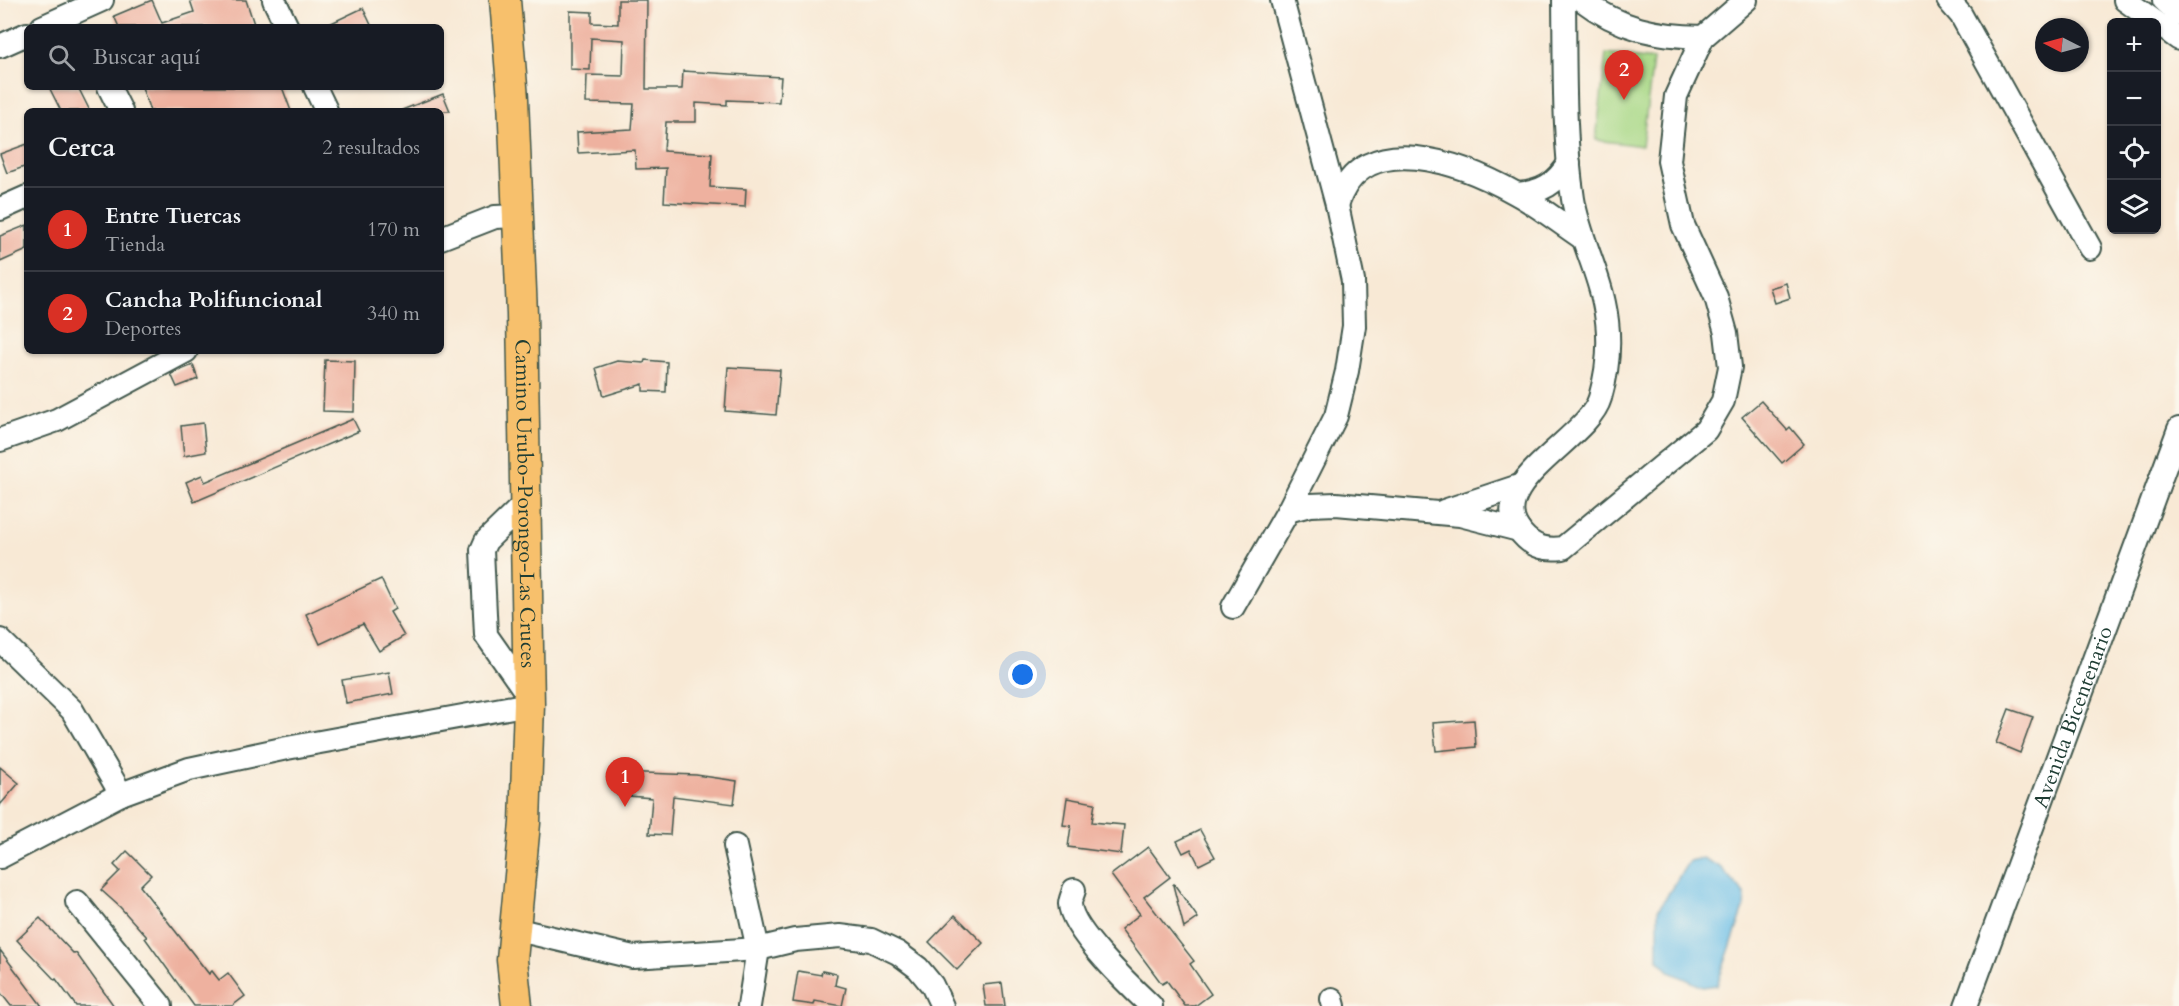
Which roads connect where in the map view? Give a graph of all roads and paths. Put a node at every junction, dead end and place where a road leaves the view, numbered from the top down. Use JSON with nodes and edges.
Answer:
{"nodes":[{"id":1,"x":102,"y":0,"type":"edge"},
{"id":2,"x":274,"y":0,"type":"edge"},
{"id":3,"x":505,"y":0,"type":"edge"},
{"id":4,"x":1282,"y":0,"type":"edge"},
{"id":5,"x":1564,"y":0,"type":"edge"},
{"id":6,"x":1582,"y":0,"type":"edge"},
{"id":7,"x":1746,"y":0,"type":"edge"},
{"id":8,"x":2125,"y":0,"type":"edge"},
{"id":9,"x":2164,"y":0,"type":"edge"},
{"id":10,"x":1959,"y":5,"type":"edge"},
{"id":11,"x":2179,"y":14,"type":"edge"},
{"id":12,"x":77,"y":20,"type":"edge"},
{"id":13,"x":57,"y":24,"type":"edge"},
{"id":14,"x":286,"y":24,"type":"edge"},
{"id":15,"x":24,"y":35,"type":"edge"},
{"id":16,"x":1703,"y":37,"type":"junction"},
{"id":17,"x":2179,"y":39,"type":"edge"},
{"id":18,"x":0,"y":46,"type":"edge"},
{"id":19,"x":110,"y":90,"type":"edge"},
{"id":20,"x":316,"y":90,"type":"edge"},
{"id":21,"x":120,"y":108,"type":"edge"},
{"id":22,"x":325,"y":108,"type":"edge"},
{"id":23,"x":1569,"y":163,"type":"junction"},
{"id":24,"x":1518,"y":194,"type":"junction"},
{"id":25,"x":24,"y":198,"type":"edge"},
{"id":26,"x":1337,"y":205,"type":"junction"},
{"id":27,"x":0,"y":209,"type":"edge"},
{"id":28,"x":517,"y":216,"type":"junction"},
{"id":29,"x":444,"y":237,"type":"edge"},
{"id":30,"x":1581,"y":237,"type":"junction"},
{"id":31,"x":2090,"y":248,"type":"dead end"},
{"id":32,"x":180,"y":354,"type":"edge"},
{"id":33,"x":2179,"y":429,"type":"edge"},
{"id":34,"x":0,"y":440,"type":"edge"},
{"id":35,"x":1519,"y":486,"type":"junction"},
{"id":36,"x":524,"y":504,"type":"junction"},
{"id":37,"x":1288,"y":511,"type":"junction"},
{"id":38,"x":1440,"y":513,"type":"junction"},
{"id":39,"x":1519,"y":530,"type":"junction"},
{"id":40,"x":1233,"y":607,"type":"dead end"},
{"id":41,"x":0,"y":640,"type":"edge"},
{"id":42,"x":528,"y":700,"type":"junction"},
{"id":43,"x":121,"y":794,"type":"junction"},
{"id":44,"x":735,"y":846,"type":"dead end"},
{"id":45,"x":0,"y":857,"type":"edge"},
{"id":46,"x":1074,"y":890,"type":"dead end"},
{"id":47,"x":77,"y":902,"type":"dead end"},
{"id":48,"x":514,"y":929,"type":"junction"},
{"id":49,"x":759,"y":949,"type":"junction"},
{"id":50,"x":161,"y":1006,"type":"edge"},
{"id":51,"x":517,"y":1006,"type":"edge"},
{"id":52,"x":749,"y":1006,"type":"edge"},
{"id":53,"x":942,"y":1006,"type":"edge"},
{"id":54,"x":1151,"y":1006,"type":"edge"},
{"id":55,"x":1966,"y":1006,"type":"edge"}],
"edges":[{"from":1,"to":12,"type":"street"},
{"from":2,"to":14,"type":"street"},
{"from":3,"to":28,"type":"main road","name":"Camino Urubo-Porongo-Las Cruces"},
{"from":4,"to":26,"type":"street"},
{"from":5,"to":23,"type":"street"},
{"from":6,"to":16,"type":"street"},
{"from":7,"to":16,"type":"street"},
{"from":8,"to":17,"type":"street"},
{"from":9,"to":11,"type":"street"},
{"from":10,"to":31,"type":"street"},
{"from":12,"to":13,"type":"street"},
{"from":15,"to":18,"type":"street"},
{"from":16,"to":39,"type":"street"},
{"from":19,"to":21,"type":"street"},
{"from":20,"to":22,"type":"street"},
{"from":23,"to":24,"type":"street"},
{"from":23,"to":30,"type":"street"},
{"from":24,"to":26,"type":"street"},
{"from":24,"to":30,"type":"street"},
{"from":25,"to":27,"type":"street"},
{"from":26,"to":37,"type":"street"},
{"from":28,"to":29,"type":"street"},
{"from":28,"to":36,"type":"main road","name":"Camino Urubo-Porongo-Las Cruces"},
{"from":30,"to":35,"type":"street"},
{"from":32,"to":34,"type":"street"},
{"from":33,"to":55,"type":"street","name":"Avenida Bicentenario"},
{"from":35,"to":38,"type":"street"},
{"from":35,"to":39,"type":"street"},
{"from":36,"to":42,"type":"main road","name":"Camino Urubo-Porongo-Las Cruces"},
{"from":36,"to":42,"type":"street"},
{"from":37,"to":38,"type":"street"},
{"from":37,"to":40,"type":"street"},
{"from":38,"to":39,"type":"street"},
{"from":41,"to":43,"type":"street"},
{"from":42,"to":43,"type":"street"},
{"from":42,"to":48,"type":"main road","name":"Camino Urubo-Porongo-Las Cruces"},
{"from":43,"to":45,"type":"street"},
{"from":44,"to":49,"type":"street"},
{"from":46,"to":54,"type":"street"},
{"from":47,"to":50,"type":"street"},
{"from":48,"to":49,"type":"street"},
{"from":48,"to":51,"type":"main road","name":"Camino Urubo-Porongo-Las Cruces"},
{"from":49,"to":52,"type":"street"},
{"from":49,"to":53,"type":"street"}]}
